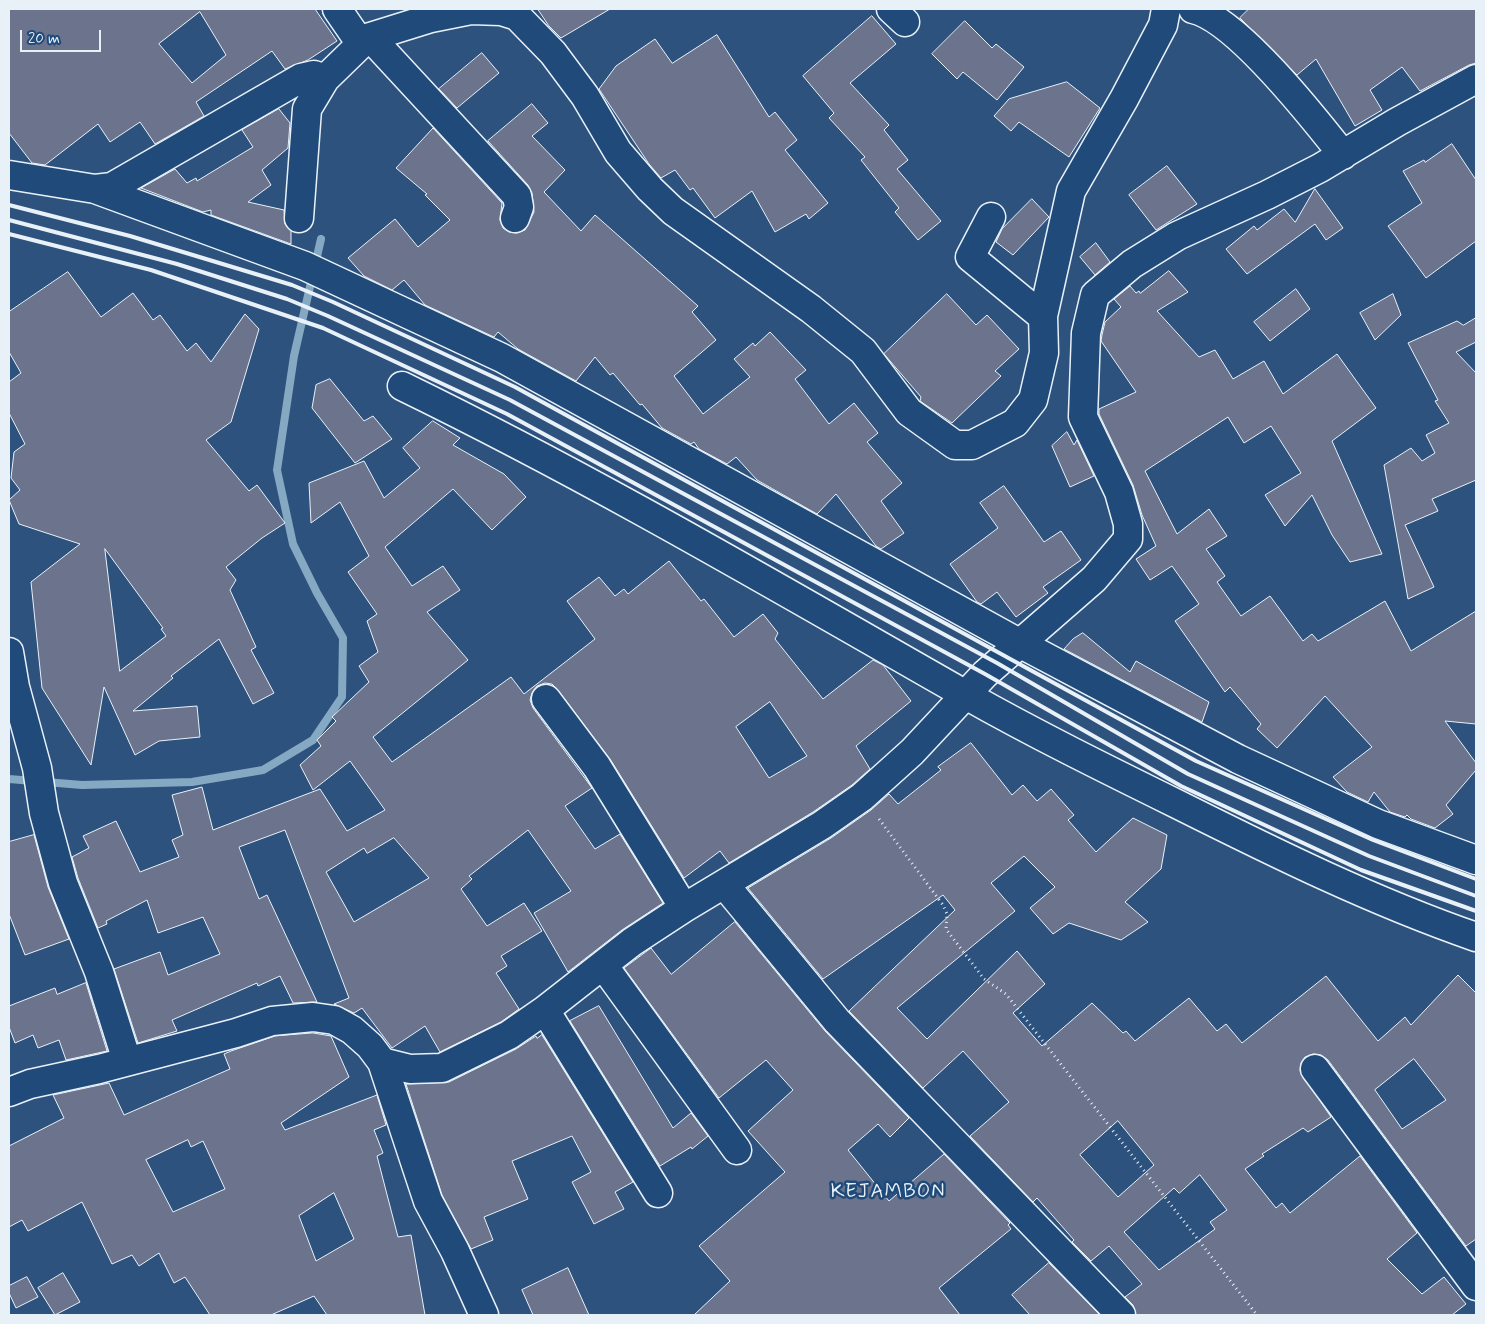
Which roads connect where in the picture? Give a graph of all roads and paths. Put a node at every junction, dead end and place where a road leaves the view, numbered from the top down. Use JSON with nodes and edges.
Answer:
{"nodes":[{"id":1,"x":337,"y":9,"type":"edge"},
{"id":2,"x":1166,"y":9,"type":"edge"},
{"id":3,"x":1199,"y":10,"type":"edge"},
{"id":4,"x":376,"y":48,"type":"junction"},
{"id":5,"x":325,"y":79,"type":"junction"},
{"id":6,"x":1476,"y":79,"type":"edge"},
{"id":7,"x":1343,"y":155,"type":"junction"},
{"id":8,"x":9,"y":175,"type":"edge"},
{"id":9,"x":95,"y":189,"type":"junction"},
{"id":10,"x":991,"y":217,"type":"dead end"},
{"id":11,"x":299,"y":218,"type":"dead end"},
{"id":12,"x":514,"y":218,"type":"dead end"},
{"id":13,"x":1043,"y":317,"type":"junction"},
{"id":14,"x":1065,"y":354,"type":"junction"},
{"id":15,"x":402,"y":386,"type":"dead end"},
{"id":16,"x":1021,"y":644,"type":"junction"},
{"id":17,"x":9,"y":652,"type":"edge"},
{"id":18,"x":967,"y":695,"type":"junction"},
{"id":19,"x":546,"y":698,"type":"dead end"},
{"id":20,"x":862,"y":797,"type":"junction"},
{"id":21,"x":1476,"y":860,"type":"edge"},
{"id":22,"x":724,"y":884,"type":"junction"},
{"id":23,"x":684,"y":908,"type":"junction"},
{"id":24,"x":1476,"y":937,"type":"edge"},
{"id":25,"x":602,"y":965,"type":"junction"},
{"id":26,"x":545,"y":1010,"type":"junction"},
{"id":27,"x":127,"y":1061,"type":"junction"},
{"id":28,"x":382,"y":1062,"type":"junction"},
{"id":29,"x":1315,"y":1069,"type":"dead end"},
{"id":30,"x":9,"y":1092,"type":"edge"},
{"id":31,"x":737,"y":1150,"type":"dead end"},
{"id":32,"x":658,"y":1193,"type":"dead end"},
{"id":33,"x":1476,"y":1286,"type":"edge"},
{"id":34,"x":484,"y":1315,"type":"edge"},
{"id":35,"x":1121,"y":1315,"type":"edge"},
{"id":36,"x":1257,"y":1315,"type":"edge"}],
"edges":[{"from":1,"to":4,"type":"street"},
{"from":2,"to":13,"type":"street"},
{"from":3,"to":7,"type":"street"},
{"from":4,"to":5,"type":"street"},
{"from":4,"to":12,"type":"street"},
{"from":4,"to":14,"type":"street"},
{"from":5,"to":9,"type":"street"},
{"from":5,"to":11,"type":"street"},
{"from":6,"to":7,"type":"street"},
{"from":7,"to":14,"type":"street"},
{"from":8,"to":9,"type":"street"},
{"from":9,"to":16,"type":"street"},
{"from":10,"to":13,"type":"street"},
{"from":13,"to":14,"type":"street"},
{"from":14,"to":16,"type":"street"},
{"from":15,"to":18,"type":"street"},
{"from":16,"to":18,"type":"street"},
{"from":16,"to":21,"type":"street"},
{"from":17,"to":27,"type":"street"},
{"from":18,"to":20,"type":"street"},
{"from":18,"to":24,"type":"street"},
{"from":19,"to":23,"type":"street"},
{"from":20,"to":22,"type":"street"},
{"from":20,"to":36,"type":"path"},
{"from":22,"to":23,"type":"street"},
{"from":22,"to":35,"type":"street"},
{"from":23,"to":25,"type":"street"},
{"from":25,"to":26,"type":"street"},
{"from":25,"to":31,"type":"street"},
{"from":26,"to":28,"type":"street"},
{"from":26,"to":32,"type":"street"},
{"from":27,"to":28,"type":"street"},
{"from":27,"to":30,"type":"street"},
{"from":28,"to":34,"type":"street"},
{"from":29,"to":33,"type":"street"}]}
